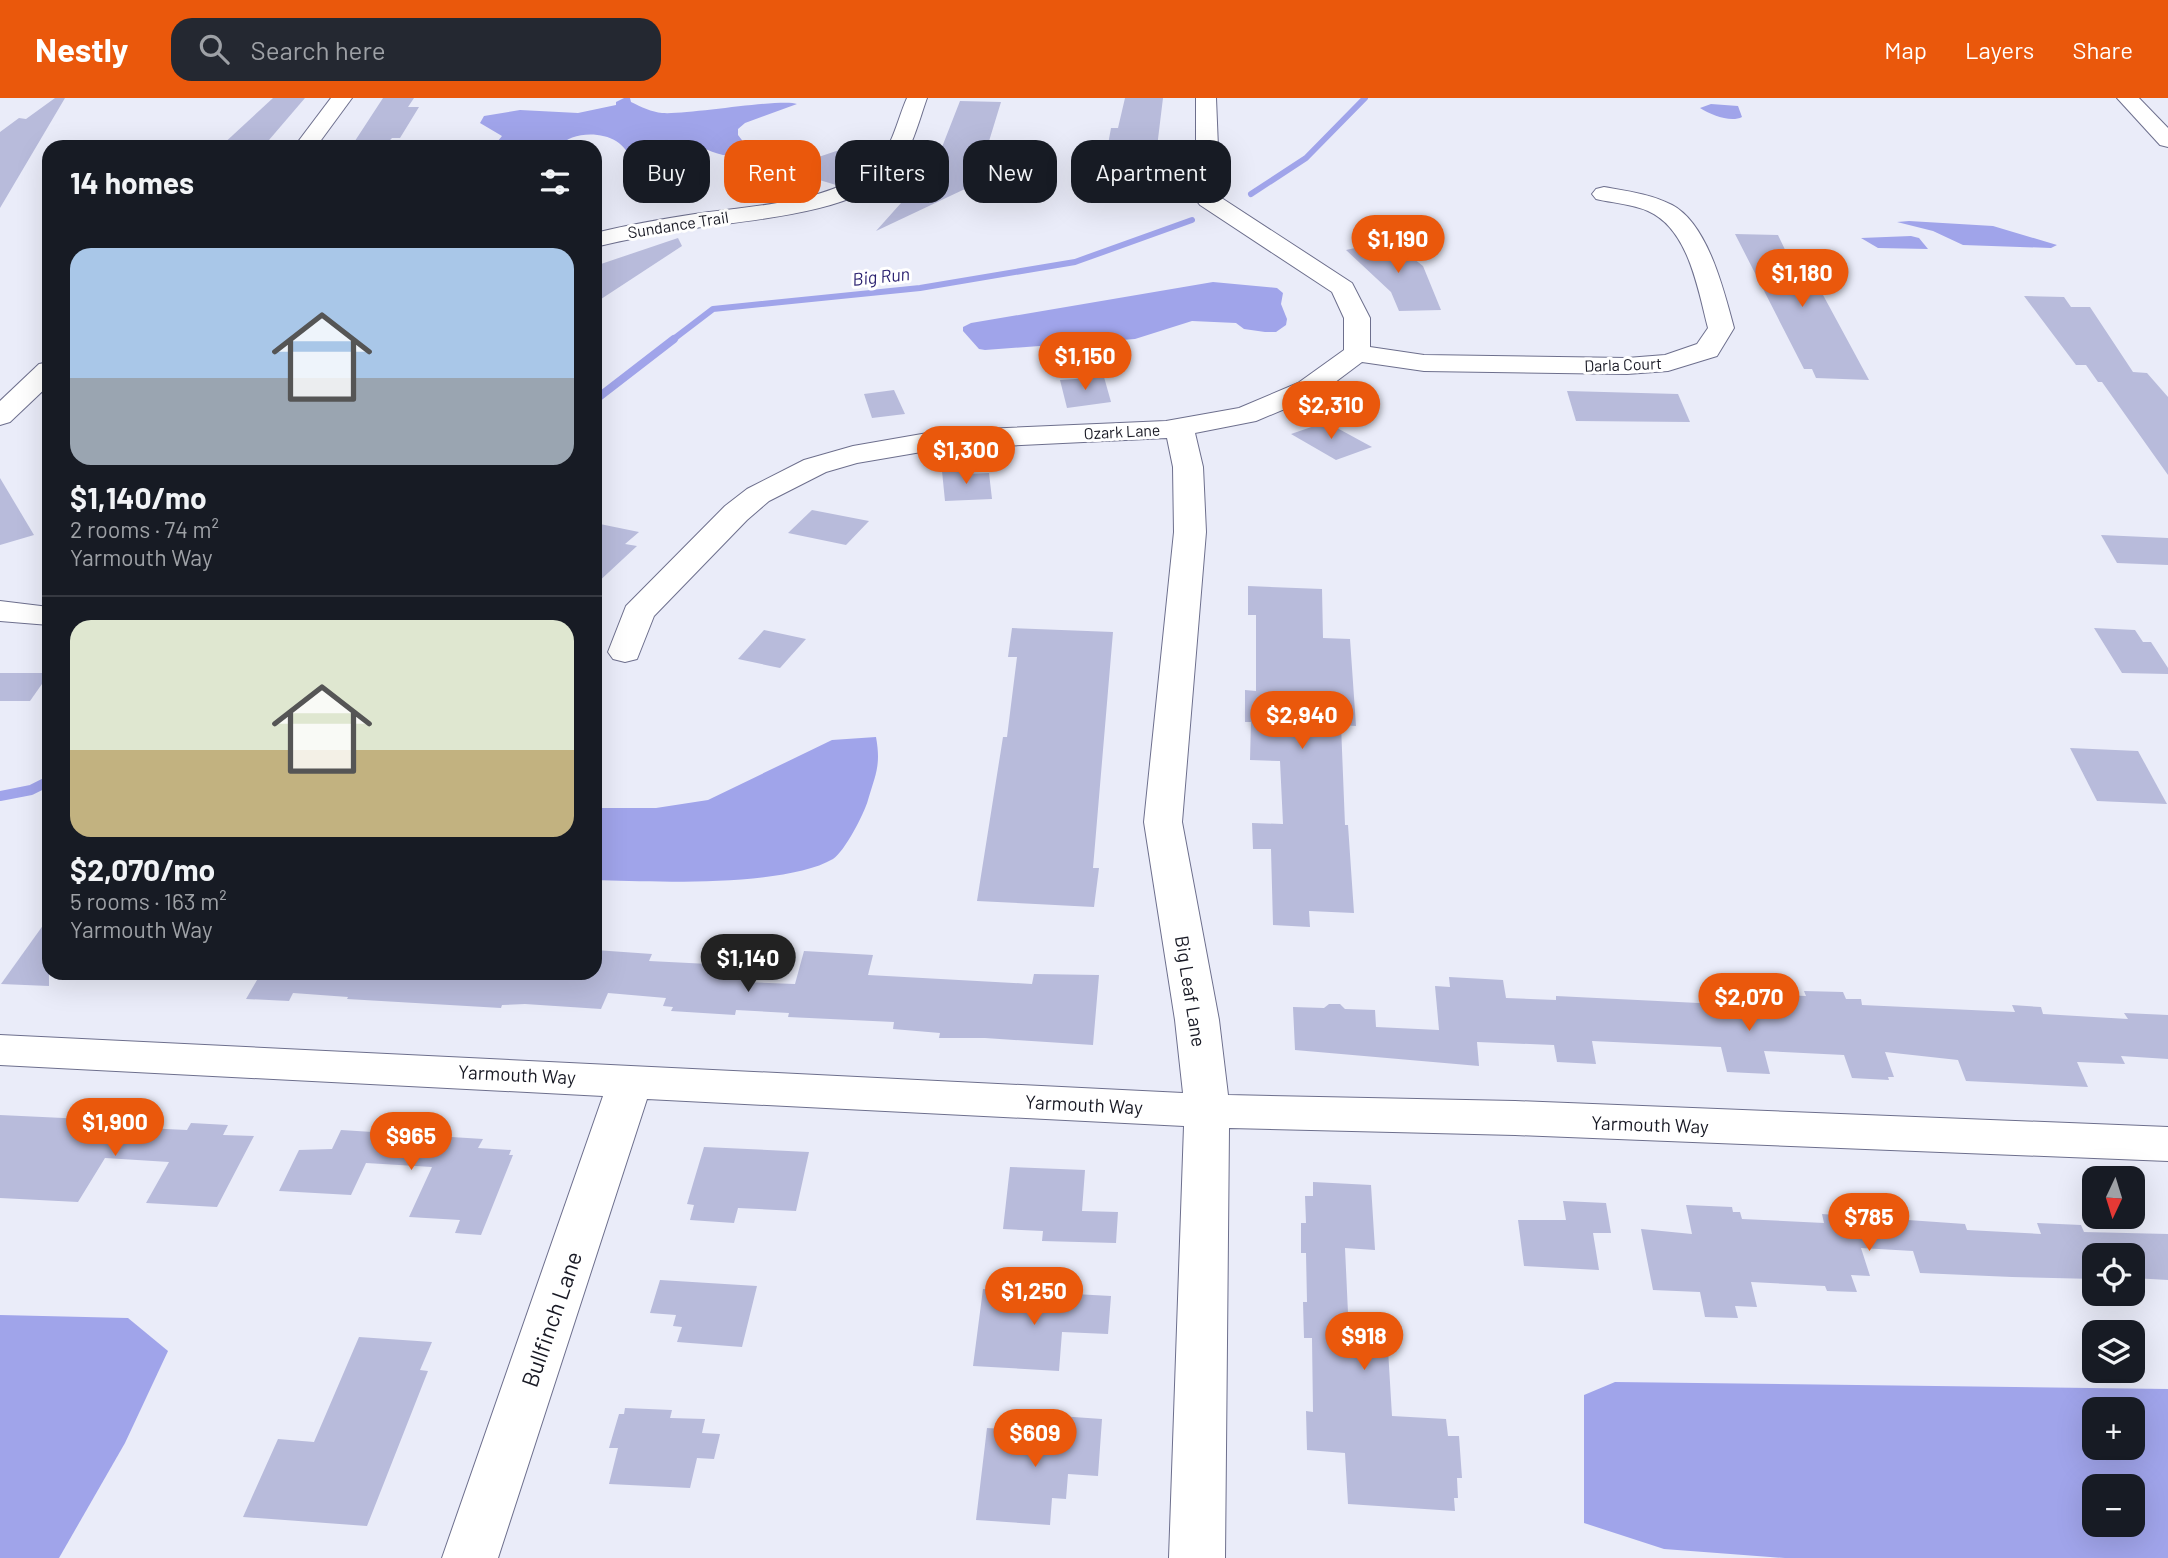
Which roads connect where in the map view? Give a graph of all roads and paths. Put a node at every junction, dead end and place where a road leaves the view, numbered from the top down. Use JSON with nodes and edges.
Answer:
{"nodes":[{"id":1,"x":342,"y":98,"type":"edge"},
{"id":2,"x":917,"y":98,"type":"edge"},
{"id":3,"x":1206,"y":98,"type":"edge"},
{"id":4,"x":2127,"y":98,"type":"edge"},
{"id":5,"x":309,"y":140,"type":"edge"},
{"id":6,"x":2168,"y":140,"type":"edge"},
{"id":7,"x":1604,"y":194,"type":"dead end"},
{"id":8,"x":602,"y":238,"type":"edge"},
{"id":9,"x":1357,"y":353,"type":"junction"},
{"id":10,"x":42,"y":377,"type":"edge"},
{"id":11,"x":42,"y":406,"type":"edge"},
{"id":12,"x":6,"y":410,"type":"edge"},
{"id":13,"x":1179,"y":427,"type":"junction"},
{"id":14,"x":0,"y":611,"type":"edge"},
{"id":15,"x":42,"y":616,"type":"edge"},
{"id":16,"x":625,"y":653,"type":"dead end"},
{"id":17,"x":0,"y":1049,"type":"edge"},
{"id":18,"x":631,"y":1080,"type":"junction"},
{"id":19,"x":1207,"y":1111,"type":"junction"},
{"id":20,"x":2168,"y":1144,"type":"edge"},
{"id":21,"x":470,"y":1558,"type":"edge"},
{"id":22,"x":1197,"y":1558,"type":"edge"}],
"edges":[{"from":1,"to":5,"type":"street"},
{"from":2,"to":8,"type":"street","name":"Sundance Trail"},
{"from":3,"to":9,"type":"street"},
{"from":4,"to":6,"type":"street"},
{"from":7,"to":9,"type":"street","name":"Darla Court"},
{"from":9,"to":13,"type":"street","name":"Ozark Lane"},
{"from":10,"to":12,"type":"street"},
{"from":11,"to":12,"type":"street"},
{"from":13,"to":16,"type":"street","name":"Ozark Lane"},
{"from":13,"to":19,"type":"street","name":"Big Leaf Lane"},
{"from":14,"to":15,"type":"street"},
{"from":17,"to":18,"type":"street","name":"Yarmouth Way"},
{"from":18,"to":19,"type":"street","name":"Yarmouth Way"},
{"from":18,"to":21,"type":"street","name":"Bullfinch Lane"},
{"from":19,"to":20,"type":"street","name":"Yarmouth Way"},
{"from":19,"to":22,"type":"street","name":"Big Leaf Lane"}]}
